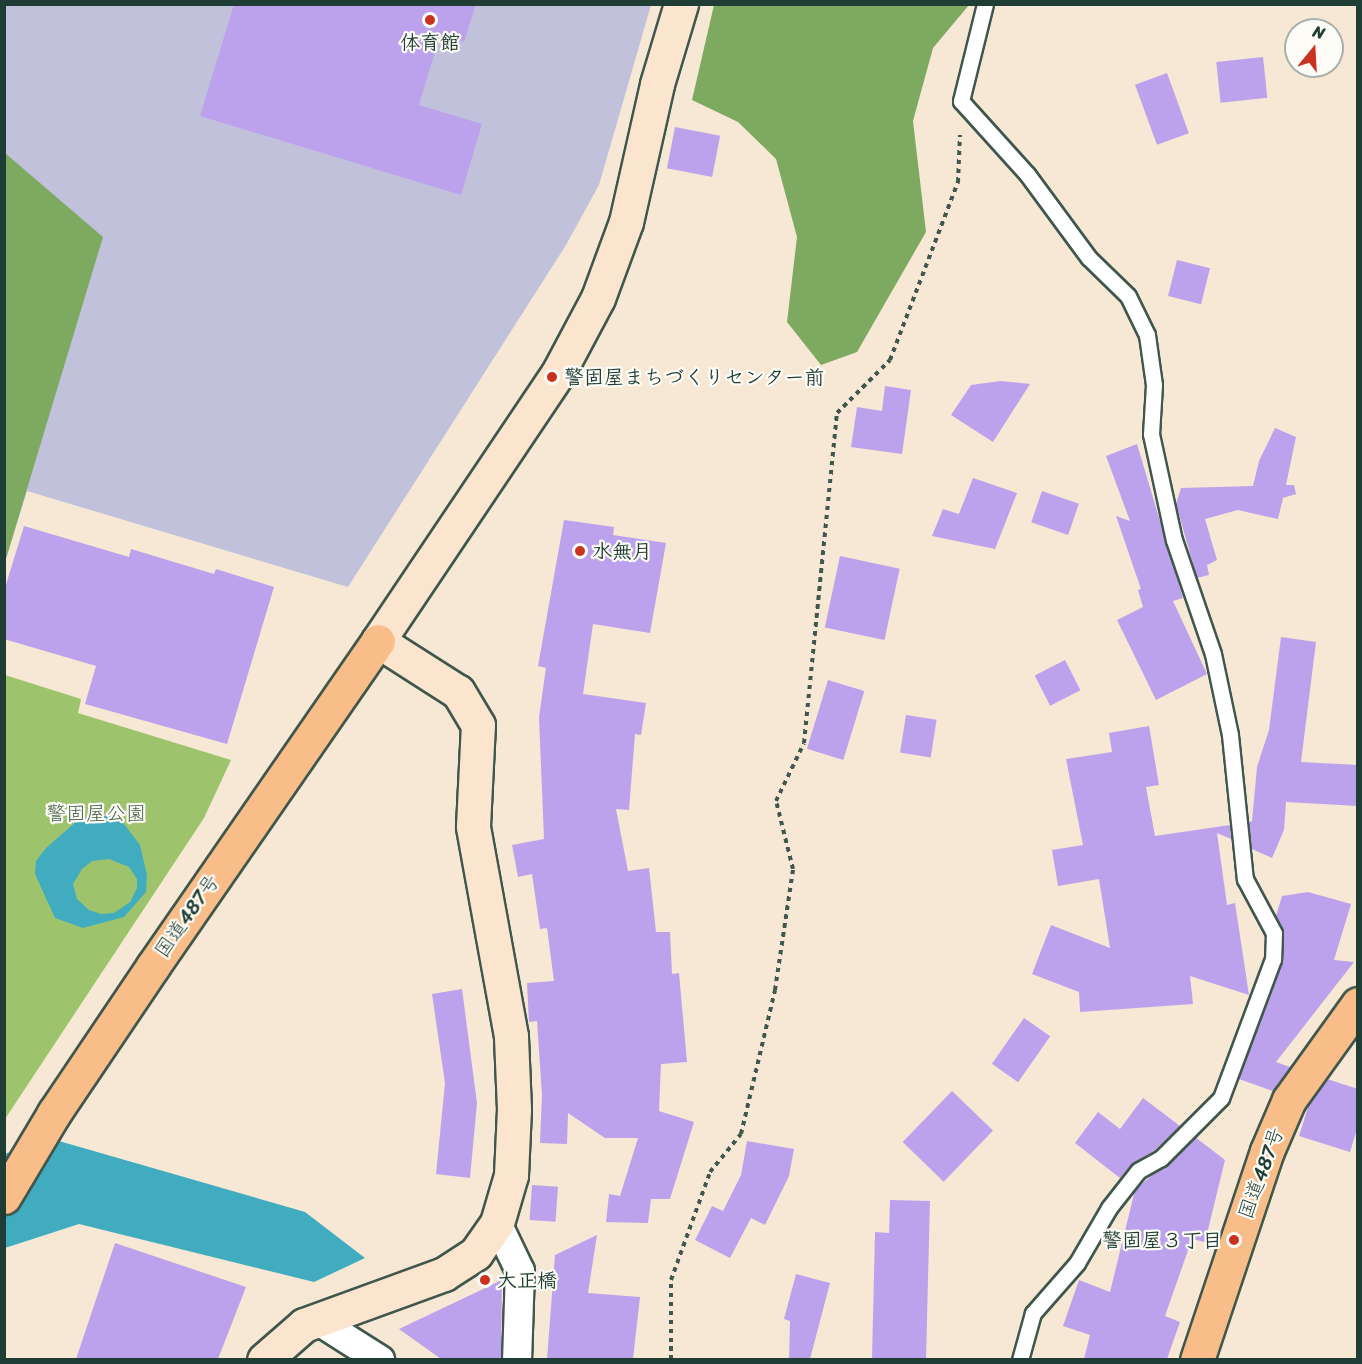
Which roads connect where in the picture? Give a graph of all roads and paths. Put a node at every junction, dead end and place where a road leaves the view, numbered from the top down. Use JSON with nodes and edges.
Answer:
{"nodes":[{"id":1,"x":681,"y":4,"type":"edge"},
{"id":2,"x":985,"y":4,"type":"edge"},
{"id":3,"x":961,"y":101,"type":"junction"},
{"id":4,"x":378,"y":641,"type":"junction"},
{"id":5,"x":1358,"y":1004,"type":"edge"},
{"id":6,"x":1343,"y":1040,"type":"edge"},
{"id":7,"x":4,"y":1197,"type":"edge"},
{"id":8,"x":497,"y":1223,"type":"junction"},
{"id":9,"x":317,"y":1320,"type":"junction"},
{"id":10,"x":264,"y":1359,"type":"edge"},
{"id":11,"x":380,"y":1359,"type":"edge"},
{"id":12,"x":517,"y":1359,"type":"edge"},
{"id":13,"x":671,"y":1359,"type":"edge"},
{"id":14,"x":1020,"y":1359,"type":"edge"},
{"id":15,"x":1197,"y":1359,"type":"edge"}],
"edges":[{"from":1,"to":4,"type":"street"},
{"from":2,"to":3,"type":"lane"},
{"from":3,"to":13,"type":"path"},
{"from":3,"to":14,"type":"lane"},
{"from":4,"to":7,"type":"highway","name":"国道487号"},
{"from":4,"to":8,"type":"street"},
{"from":5,"to":6,"type":"highway","name":"国道487号"},
{"from":6,"to":15,"type":"highway","name":"国道487号"},
{"from":8,"to":9,"type":"street"},
{"from":8,"to":12,"type":"street"},
{"from":9,"to":10,"type":"street"},
{"from":9,"to":11,"type":"street"}]}
